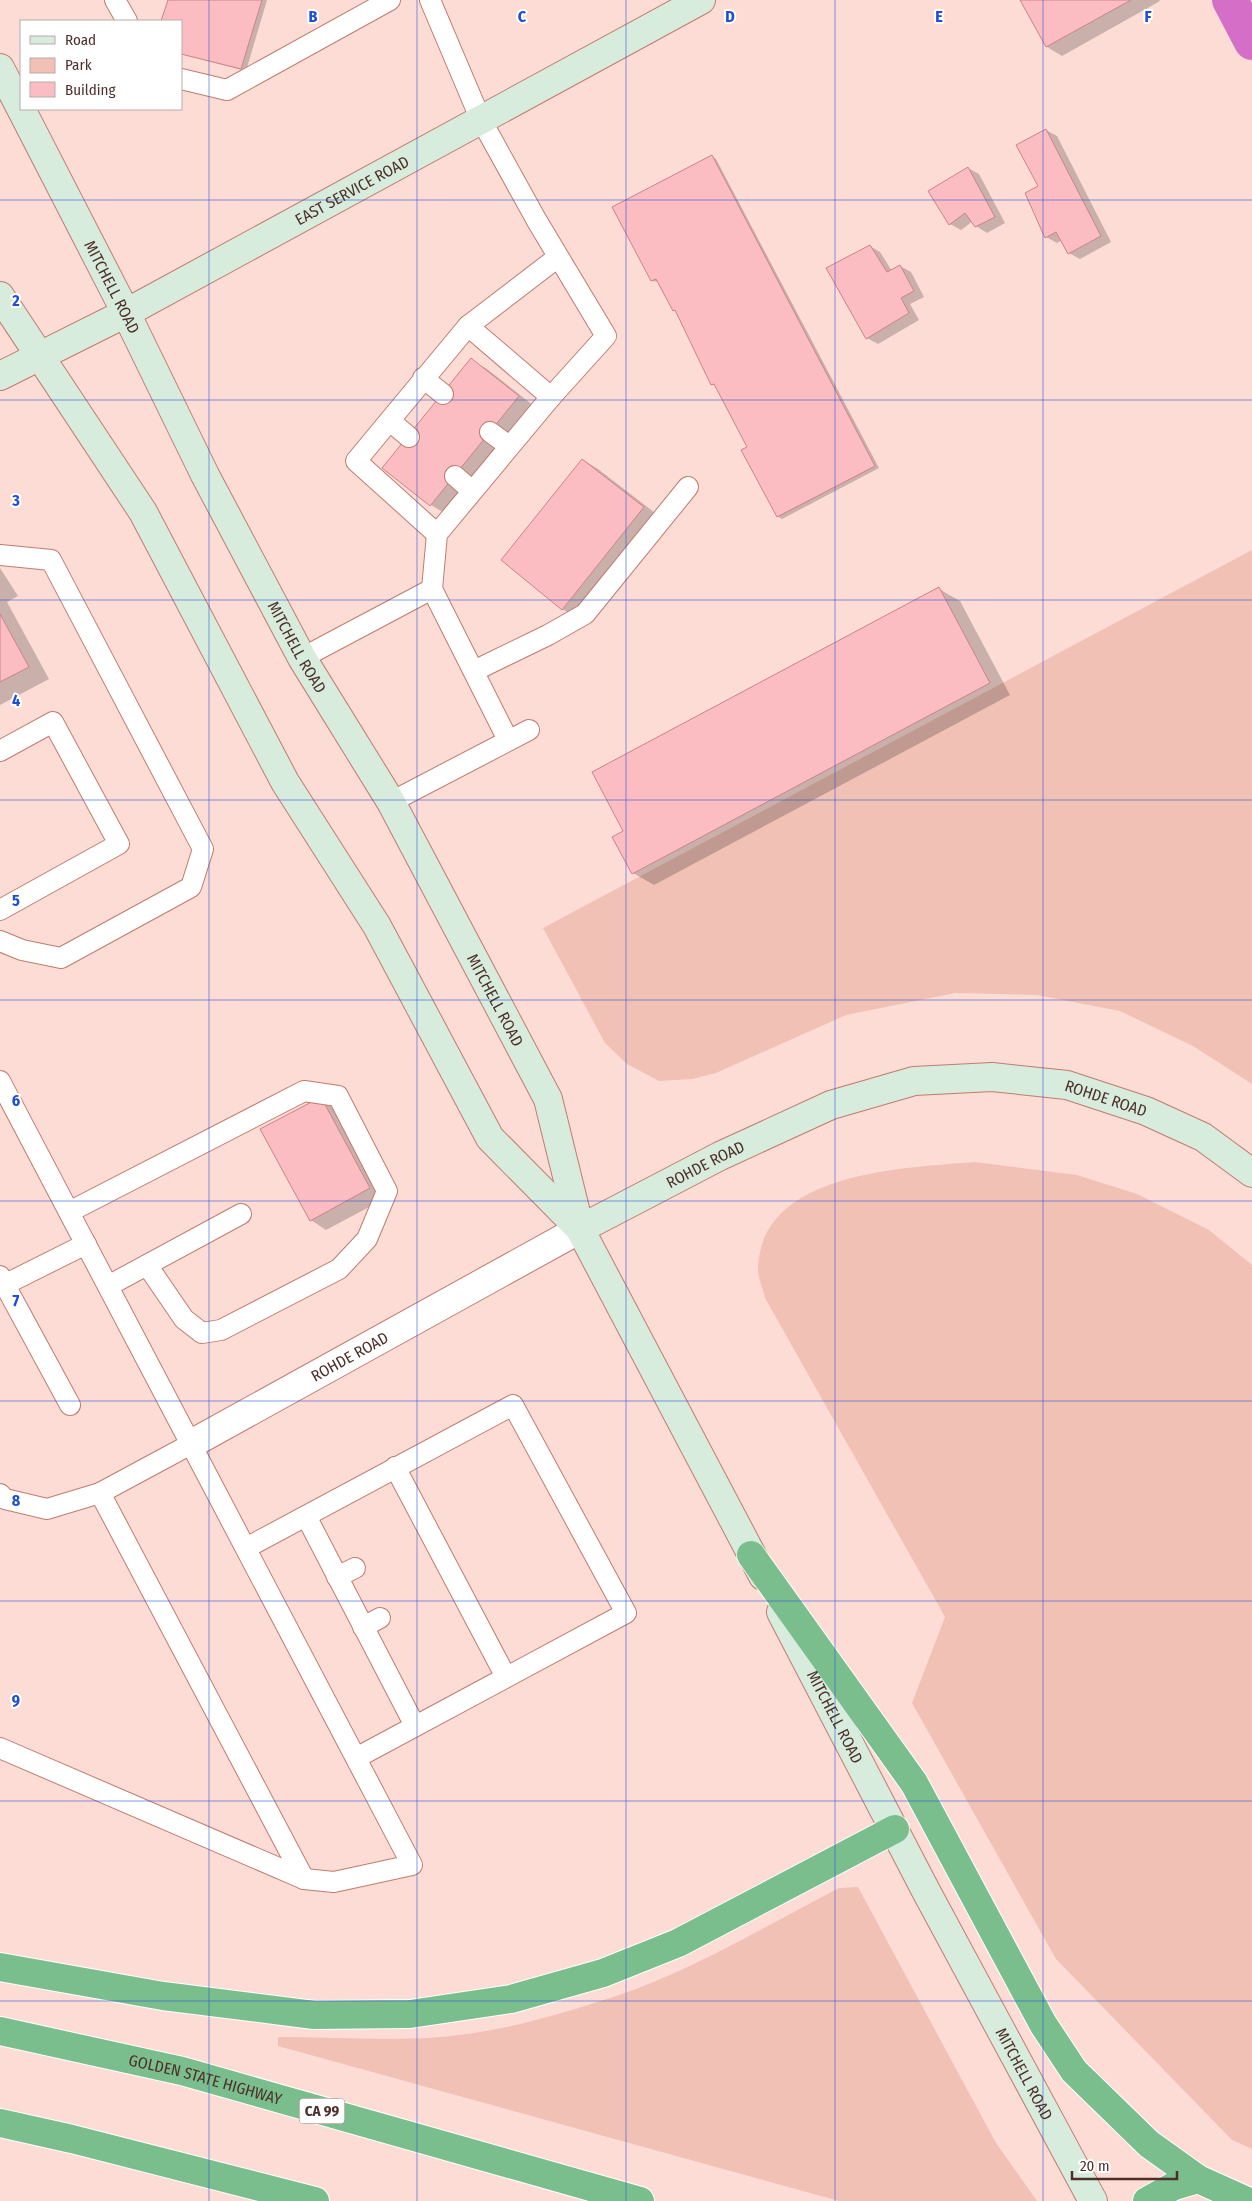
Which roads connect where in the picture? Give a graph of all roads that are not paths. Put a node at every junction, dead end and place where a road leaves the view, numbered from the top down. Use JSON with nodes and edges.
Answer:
{"nodes":[{"id":1,"x":115,"y":0,"type":"edge"},
{"id":2,"x":390,"y":0,"type":"edge"},
{"id":3,"x":430,"y":0,"type":"edge"},
{"id":4,"x":701,"y":0,"type":"edge"},
{"id":5,"x":126,"y":20,"type":"edge"},
{"id":6,"x":0,"y":68,"type":"edge"},
{"id":7,"x":182,"y":79,"type":"edge"},
{"id":8,"x":20,"y":107,"type":"edge"},
{"id":9,"x":22,"y":110,"type":"edge"},
{"id":10,"x":480,"y":118,"type":"junction"},
{"id":11,"x":558,"y":258,"type":"junction"},
{"id":12,"x":0,"y":296,"type":"edge"},
{"id":13,"x":126,"y":313,"type":"junction"},
{"id":14,"x":468,"y":326,"type":"junction"},
{"id":15,"x":39,"y":357,"type":"junction"},
{"id":16,"x":0,"y":376,"type":"edge"},
{"id":17,"x":423,"y":378,"type":"junction"},
{"id":18,"x":443,"y":394,"type":"dead end"},
{"id":19,"x":551,"y":397,"type":"junction"},
{"id":20,"x":390,"y":421,"type":"junction"},
{"id":21,"x":490,"y":432,"type":"dead end"},
{"id":22,"x":408,"y":437,"type":"dead end"},
{"id":23,"x":509,"y":446,"type":"junction"},
{"id":24,"x":454,"y":476,"type":"dead end"},
{"id":25,"x":688,"y":487,"type":"dead end"},
{"id":26,"x":471,"y":490,"type":"junction"},
{"id":27,"x":437,"y":534,"type":"junction"},
{"id":28,"x":0,"y":555,"type":"edge"},
{"id":29,"x":432,"y":589,"type":"junction"},
{"id":30,"x":302,"y":658,"type":"junction"},
{"id":31,"x":474,"y":671,"type":"junction"},
{"id":32,"x":529,"y":730,"type":"dead end"},
{"id":33,"x":508,"y":740,"type":"junction"},
{"id":34,"x":0,"y":751,"type":"edge"},
{"id":35,"x":392,"y":802,"type":"junction"},
{"id":36,"x":0,"y":910,"type":"edge"},
{"id":37,"x":0,"y":942,"type":"edge"},
{"id":38,"x":0,"y":1081,"type":"edge"},
{"id":39,"x":1252,"y":1173,"type":"edge"},
{"id":40,"x":70,"y":1212,"type":"junction"},
{"id":41,"x":241,"y":1214,"type":"dead end"},
{"id":42,"x":580,"y":1229,"type":"junction"},
{"id":43,"x":86,"y":1244,"type":"junction"},
{"id":44,"x":147,"y":1265,"type":"junction"},
{"id":45,"x":2,"y":1283,"type":"edge"},
{"id":46,"x":108,"y":1286,"type":"junction"},
{"id":47,"x":70,"y":1406,"type":"dead end"},
{"id":48,"x":192,"y":1444,"type":"junction"},
{"id":49,"x":396,"y":1468,"type":"junction"},
{"id":50,"x":100,"y":1493,"type":"junction"},
{"id":51,"x":0,"y":1494,"type":"edge"},
{"id":52,"x":306,"y":1516,"type":"junction"},
{"id":53,"x":246,"y":1548,"type":"junction"},
{"id":54,"x":752,"y":1555,"type":"junction"},
{"id":55,"x":355,"y":1568,"type":"dead end"},
{"id":56,"x":337,"y":1577,"type":"junction"},
{"id":57,"x":506,"y":1677,"type":"junction"},
{"id":58,"x":415,"y":1726,"type":"junction"},
{"id":59,"x":0,"y":1748,"type":"edge"},
{"id":60,"x":356,"y":1758,"type":"junction"},
{"id":61,"x":895,"y":1830,"type":"junction"},
{"id":62,"x":304,"y":1879,"type":"junction"},
{"id":63,"x":0,"y":1967,"type":"edge"},
{"id":64,"x":0,"y":2032,"type":"edge"},
{"id":65,"x":0,"y":2123,"type":"edge"},
{"id":66,"x":1198,"y":2180,"type":"junction"},
{"id":67,"x":315,"y":2201,"type":"edge"},
{"id":68,"x":640,"y":2201,"type":"edge"},
{"id":69,"x":1093,"y":2201,"type":"edge"},
{"id":70,"x":1147,"y":2201,"type":"edge"},
{"id":71,"x":1247,"y":2201,"type":"edge"}],
"edges":[{"from":1,"to":5,"type":"lane"},
{"from":2,"to":7,"type":"lane"},
{"from":3,"to":10,"type":"lane"},
{"from":4,"to":10,"type":"street","name":"EAST SERVICE ROAD"},
{"from":6,"to":8,"type":"street","name":"MITCHELL ROAD"},
{"from":9,"to":13,"type":"street","name":"MITCHELL ROAD"},
{"from":10,"to":11,"type":"lane"},
{"from":10,"to":13,"type":"street","name":"EAST SERVICE ROAD"},
{"from":11,"to":14,"type":"lane"},
{"from":11,"to":19,"type":"lane"},
{"from":12,"to":15,"type":"street","name":"MITCHELL ROAD"},
{"from":13,"to":15,"type":"street","name":"EAST SERVICE ROAD"},
{"from":13,"to":30,"type":"street","name":"MITCHELL ROAD"},
{"from":14,"to":17,"type":"lane"},
{"from":14,"to":19,"type":"lane"},
{"from":15,"to":16,"type":"street","name":"EAST SERVICE ROAD"},
{"from":15,"to":42,"type":"street","name":"MITCHELL ROAD"},
{"from":17,"to":18,"type":"lane"},
{"from":17,"to":20,"type":"lane"},
{"from":19,"to":23,"type":"lane"},
{"from":20,"to":22,"type":"lane"},
{"from":20,"to":27,"type":"lane"},
{"from":21,"to":23,"type":"lane"},
{"from":23,"to":26,"type":"lane"},
{"from":24,"to":26,"type":"lane"},
{"from":25,"to":31,"type":"lane"},
{"from":26,"to":27,"type":"lane"},
{"from":27,"to":29,"type":"lane"},
{"from":28,"to":37,"type":"lane"},
{"from":29,"to":30,"type":"lane"},
{"from":29,"to":31,"type":"lane"},
{"from":30,"to":35,"type":"street","name":"MITCHELL ROAD"},
{"from":31,"to":33,"type":"lane"},
{"from":32,"to":33,"type":"lane"},
{"from":33,"to":35,"type":"lane"},
{"from":34,"to":36,"type":"lane"},
{"from":35,"to":42,"type":"street","name":"MITCHELL ROAD"},
{"from":38,"to":40,"type":"lane"},
{"from":39,"to":42,"type":"street","name":"ROHDE ROAD"},
{"from":40,"to":43,"type":"lane"},
{"from":40,"to":44,"type":"lane"},
{"from":41,"to":44,"type":"lane"},
{"from":42,"to":48,"type":"street","name":"ROHDE ROAD"},
{"from":42,"to":54,"type":"street","name":"MITCHELL ROAD"},
{"from":43,"to":45,"type":"lane"},
{"from":43,"to":46,"type":"lane"},
{"from":44,"to":46,"type":"lane"},
{"from":45,"to":47,"type":"lane"},
{"from":46,"to":48,"type":"lane"},
{"from":48,"to":50,"type":"lane"},
{"from":48,"to":53,"type":"lane"},
{"from":49,"to":52,"type":"lane"},
{"from":49,"to":57,"type":"lane"},
{"from":49,"to":57,"type":"lane"},
{"from":50,"to":51,"type":"lane"},
{"from":50,"to":62,"type":"lane"},
{"from":52,"to":53,"type":"lane"},
{"from":52,"to":56,"type":"lane"},
{"from":53,"to":60,"type":"lane"},
{"from":54,"to":61,"type":"street","name":"MITCHELL ROAD"},
{"from":54,"to":66,"type":"highway"},
{"from":55,"to":56,"type":"lane"},
{"from":56,"to":58,"type":"lane"},
{"from":57,"to":58,"type":"lane"},
{"from":58,"to":60,"type":"lane"},
{"from":59,"to":62,"type":"lane"},
{"from":60,"to":62,"type":"lane"},
{"from":61,"to":63,"type":"highway"},
{"from":61,"to":69,"type":"street","name":"MITCHELL ROAD"},
{"from":64,"to":68,"type":"highway","name":"GOLDEN STATE HIGHWAY","number":"CA 99"},
{"from":65,"to":67,"type":"highway"},
{"from":66,"to":70,"type":"highway"},
{"from":66,"to":71,"type":"highway"}]}
